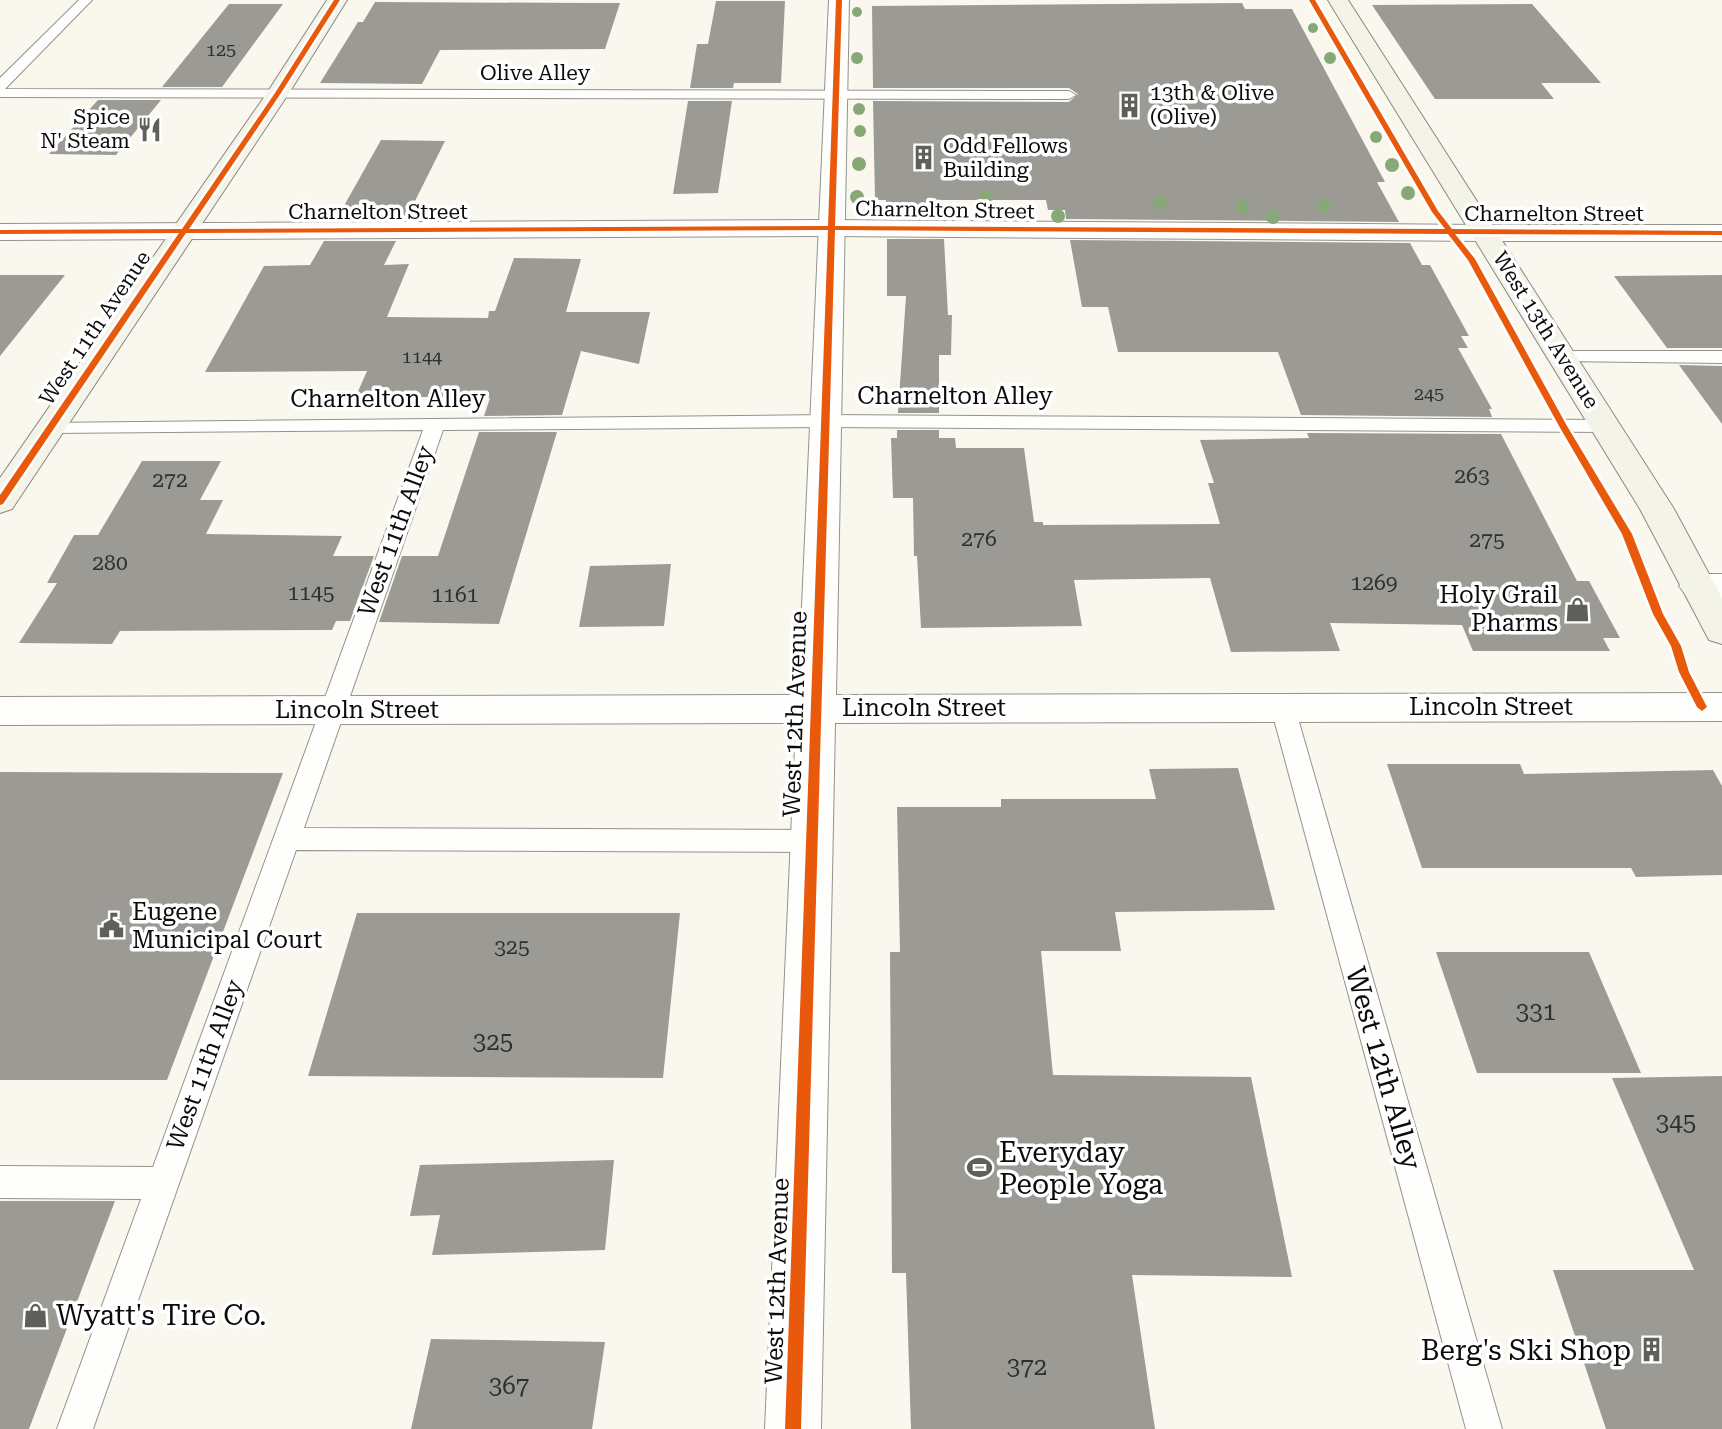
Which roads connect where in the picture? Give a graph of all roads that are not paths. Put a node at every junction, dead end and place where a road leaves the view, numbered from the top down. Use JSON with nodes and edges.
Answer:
{"nodes":[{"id":1,"x":86,"y":0,"type":"edge"},
{"id":2,"x":337,"y":0,"type":"edge"},
{"id":3,"x":839,"y":0,"type":"edge"},
{"id":4,"x":1338,"y":0,"type":"edge"},
{"id":5,"x":0,"y":86,"type":"edge"},
{"id":6,"x":0,"y":93,"type":"edge"},
{"id":7,"x":278,"y":93,"type":"junction"},
{"id":8,"x":836,"y":95,"type":"junction"},
{"id":9,"x":1069,"y":95,"type":"dead end"},
{"id":10,"x":832,"y":228,"type":"junction"},
{"id":11,"x":0,"y":232,"type":"edge"},
{"id":12,"x":182,"y":233,"type":"junction"},
{"id":13,"x":1484,"y":233,"type":"junction"},
{"id":14,"x":1722,"y":233,"type":"edge"},
{"id":15,"x":1722,"y":357,"type":"edge"},
{"id":16,"x":1564,"y":358,"type":"junction"},
{"id":17,"x":826,"y":421,"type":"junction"},
{"id":18,"x":435,"y":425,"type":"junction"},
{"id":19,"x":1607,"y":426,"type":"junction"},
{"id":20,"x":52,"y":427,"type":"junction"},
{"id":21,"x":0,"y":502,"type":"edge"},
{"id":22,"x":1709,"y":586,"type":"edge"},
{"id":23,"x":1722,"y":631,"type":"edge"},
{"id":24,"x":1722,"y":707,"type":"edge"},
{"id":25,"x":817,"y":708,"type":"junction"},
{"id":26,"x":1283,"y":708,"type":"junction"},
{"id":27,"x":332,"y":710,"type":"junction"},
{"id":28,"x":0,"y":711,"type":"edge"},
{"id":29,"x":287,"y":839,"type":"junction"},
{"id":30,"x":812,"y":841,"type":"junction"},
{"id":31,"x":0,"y":1182,"type":"edge"},
{"id":32,"x":163,"y":1183,"type":"junction"},
{"id":33,"x":75,"y":1429,"type":"edge"},
{"id":34,"x":793,"y":1429,"type":"edge"},
{"id":35,"x":1484,"y":1429,"type":"edge"}],
"edges":[{"from":1,"to":5,"type":"lane"},
{"from":2,"to":7,"type":"main road","name":"West 11th Avenue"},
{"from":3,"to":8,"type":"street","name":"West 12th Avenue"},
{"from":4,"to":13,"type":"main road","name":"West 13th Avenue"},
{"from":6,"to":7,"type":"lane","name":"Olive Alley"},
{"from":7,"to":8,"type":"lane","name":"Olive Alley"},
{"from":7,"to":12,"type":"main road","name":"West 11th Avenue"},
{"from":8,"to":9,"type":"lane","name":"Olive Alley"},
{"from":8,"to":10,"type":"street","name":"West 12th Avenue"},
{"from":10,"to":12,"type":"street","name":"Charnelton Street"},
{"from":10,"to":13,"type":"street","name":"Charnelton Street"},
{"from":10,"to":17,"type":"street","name":"West 12th Avenue"},
{"from":11,"to":12,"type":"street","name":"Charnelton Street"},
{"from":12,"to":20,"type":"main road","name":"West 11th Avenue"},
{"from":13,"to":14,"type":"street","name":"Charnelton Street"},
{"from":13,"to":16,"type":"main road","name":"West 13th Avenue"},
{"from":15,"to":16,"type":"lane"},
{"from":16,"to":19,"type":"main road","name":"West 13th Avenue"},
{"from":17,"to":18,"type":"lane","name":"Charnelton Alley"},
{"from":17,"to":19,"type":"lane","name":"Charnelton Alley"},
{"from":17,"to":25,"type":"street","name":"West 12th Avenue"},
{"from":18,"to":20,"type":"lane","name":"Charnelton Alley"},
{"from":18,"to":27,"type":"lane","name":"West 11th Alley"},
{"from":19,"to":22,"type":"main road","name":"West 13th Avenue"},
{"from":20,"to":21,"type":"main road","name":"West 11th Avenue"},
{"from":22,"to":23,"type":"main road","name":"West 13th Avenue"},
{"from":24,"to":26,"type":"street","name":"Lincoln Street"},
{"from":25,"to":26,"type":"street","name":"Lincoln Street"},
{"from":25,"to":27,"type":"street","name":"Lincoln Street"},
{"from":25,"to":30,"type":"street","name":"West 12th Avenue"},
{"from":26,"to":35,"type":"lane","name":"West 12th Alley"},
{"from":27,"to":28,"type":"street","name":"Lincoln Street"},
{"from":27,"to":29,"type":"lane","name":"West 11th Alley"},
{"from":29,"to":30,"type":"lane"},
{"from":29,"to":32,"type":"lane","name":"West 11th Alley"},
{"from":30,"to":34,"type":"street","name":"West 12th Avenue"},
{"from":31,"to":32,"type":"lane"},
{"from":32,"to":33,"type":"lane","name":"West 11th Alley"}]}
